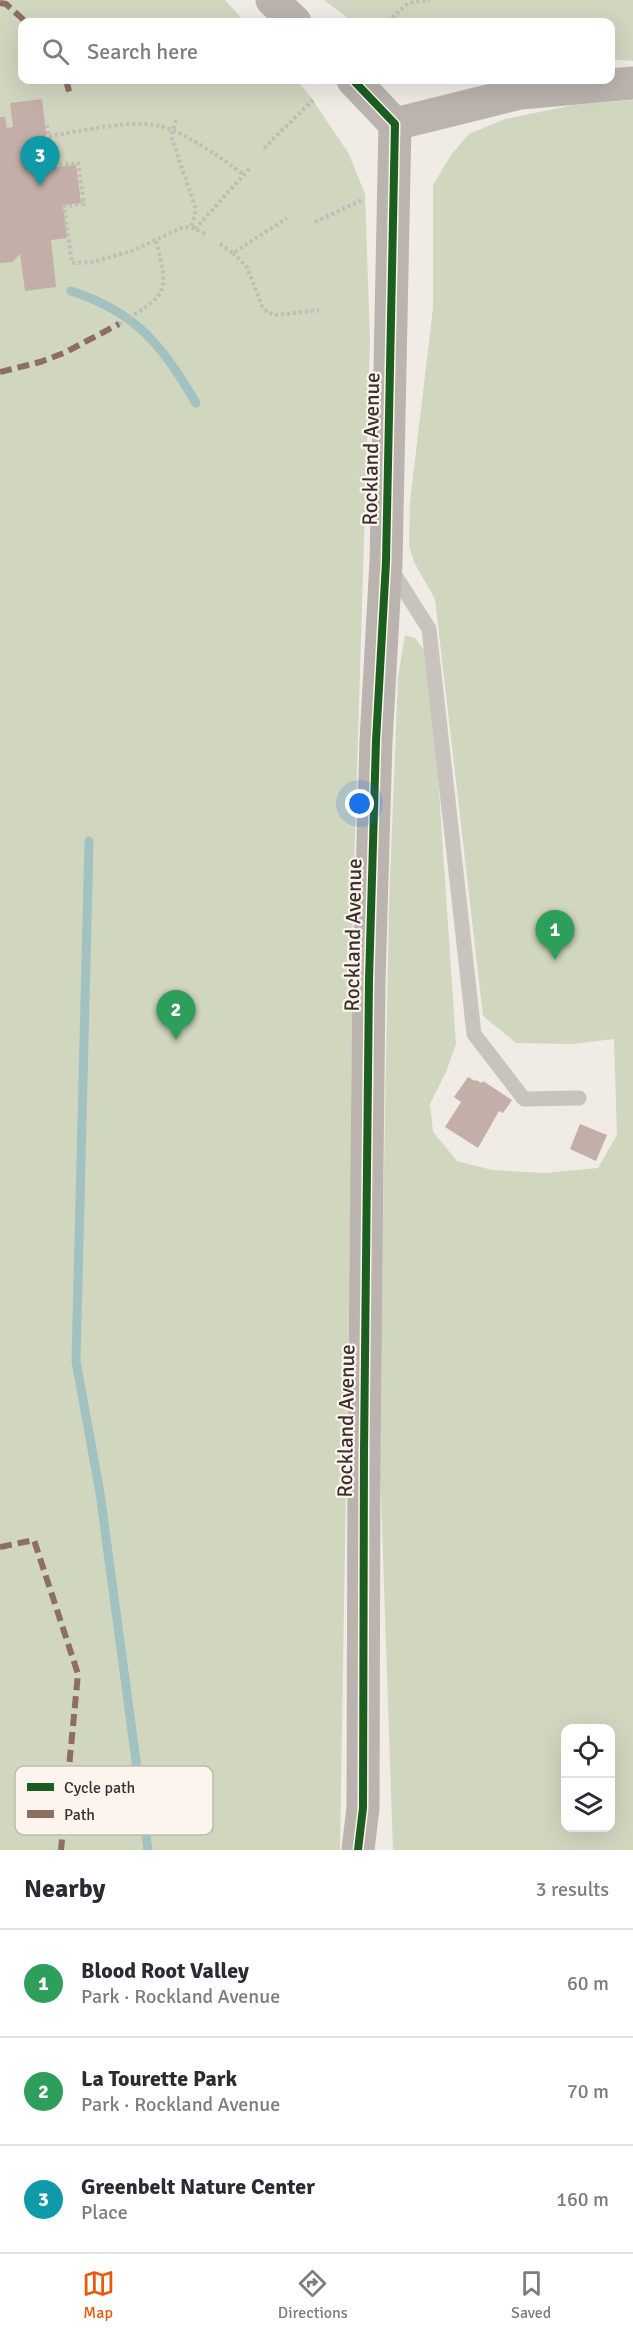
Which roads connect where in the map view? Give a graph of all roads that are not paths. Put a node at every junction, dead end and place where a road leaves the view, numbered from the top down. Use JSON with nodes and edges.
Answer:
{"nodes":[{"id":1,"x":272,"y":0,"type":"edge"},
{"id":2,"x":291,"y":18,"type":"edge"},
{"id":3,"x":633,"y":83,"type":"edge"},
{"id":4,"x":357,"y":84,"type":"edge"},
{"id":5,"x":395,"y":124,"type":"junction"},
{"id":6,"x":386,"y":562,"type":"junction"},
{"id":7,"x":579,"y":1098,"type":"dead end"},
{"id":8,"x":363,"y":1808,"type":"junction"},
{"id":9,"x":358,"y":1850,"type":"edge"},
{"id":10,"x":369,"y":1850,"type":"edge"}],
"edges":[{"from":1,"to":2,"type":"street"},
{"from":3,"to":5,"type":"street"},
{"from":4,"to":5,"type":"street"},
{"from":5,"to":6,"type":"street","name":"Rockland Avenue"},
{"from":6,"to":7,"type":"lane"},
{"from":6,"to":8,"type":"street","name":"Rockland Avenue"},
{"from":8,"to":9,"type":"street","name":"Rockland Avenue"},
{"from":8,"to":10,"type":"street","name":"Rockland Avenue"}]}
